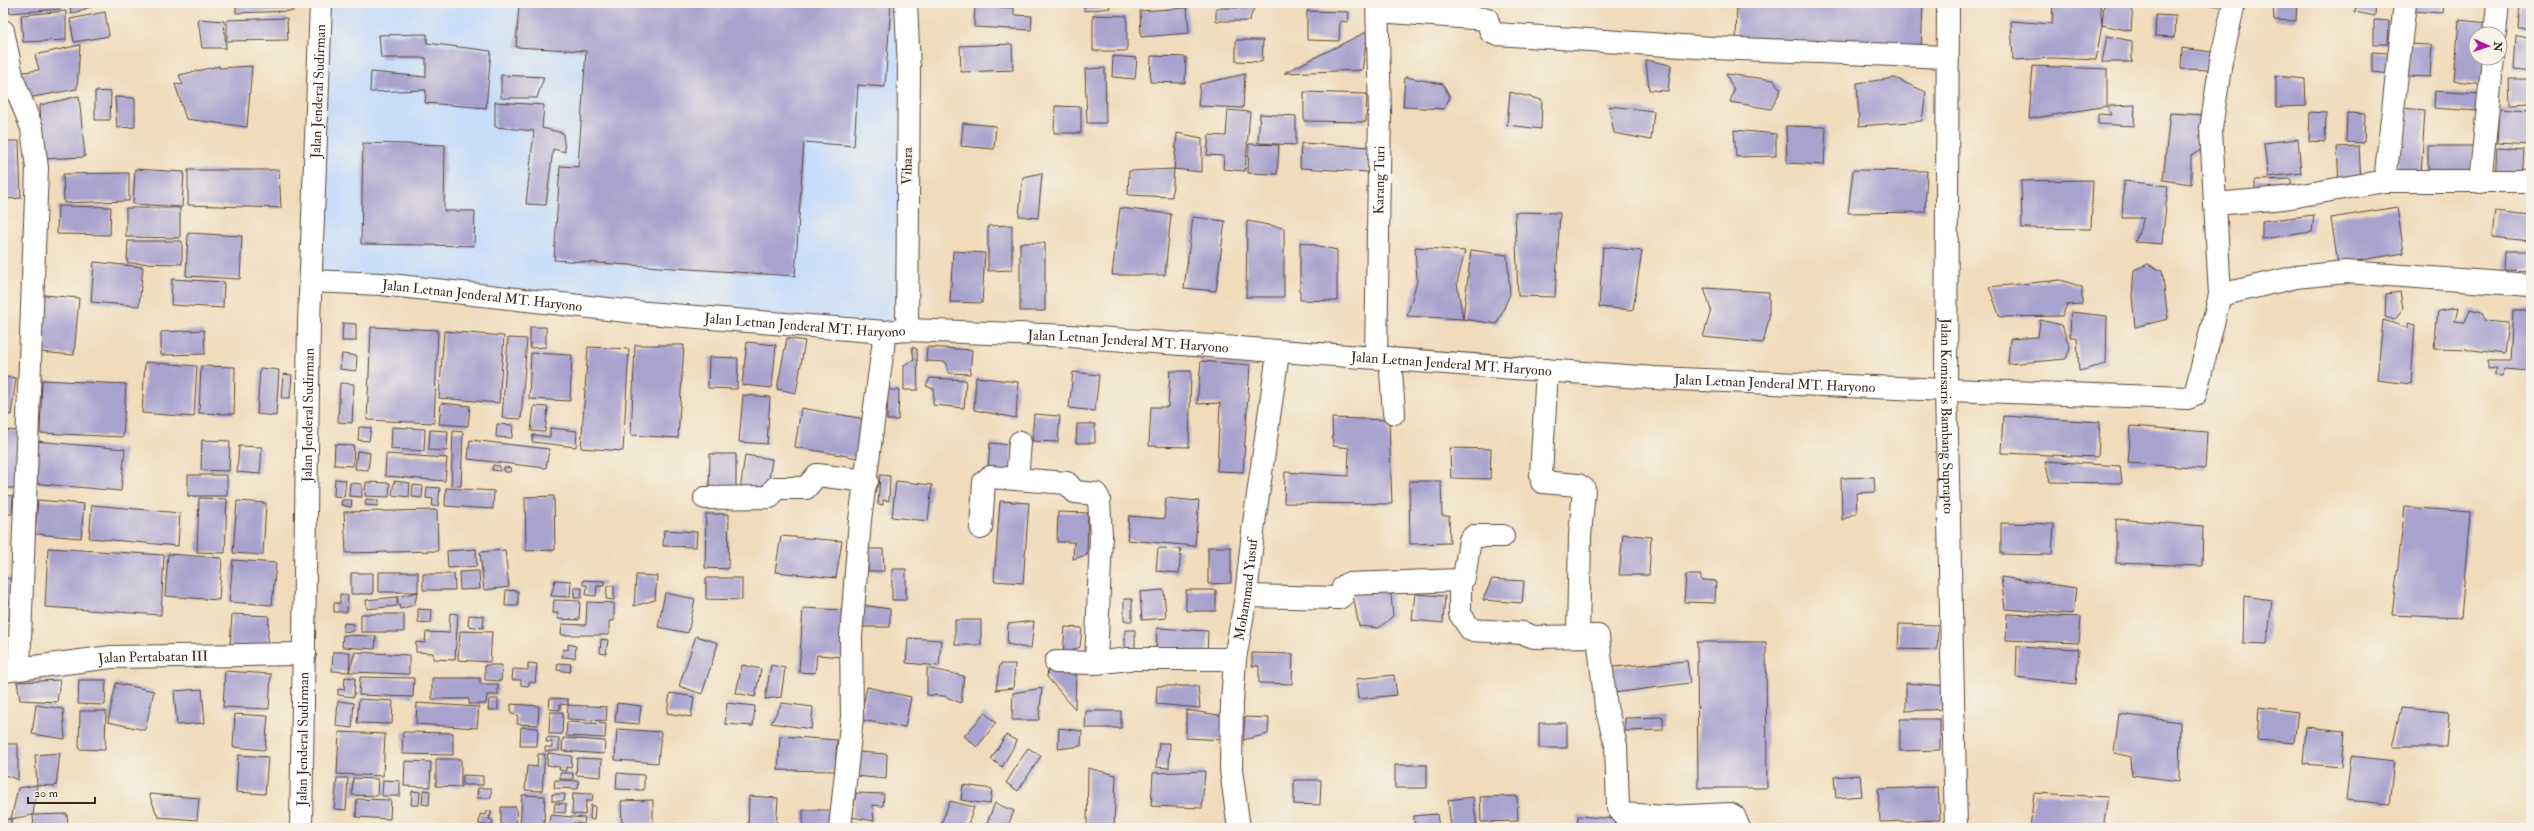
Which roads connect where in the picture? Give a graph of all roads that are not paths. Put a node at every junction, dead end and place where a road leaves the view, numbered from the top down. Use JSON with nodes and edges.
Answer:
{"nodes":[{"id":1,"x":321,"y":3,"type":"edge"},
{"id":2,"x":906,"y":3,"type":"edge"},
{"id":3,"x":1948,"y":3,"type":"edge"},
{"id":4,"x":2234,"y":3,"type":"edge"},
{"id":5,"x":2405,"y":3,"type":"edge"},
{"id":6,"x":2498,"y":3,"type":"edge"},
{"id":7,"x":1378,"y":7,"type":"edge"},
{"id":8,"x":2496,"y":26,"type":"edge"},
{"id":9,"x":4,"y":41,"type":"edge"},
{"id":10,"x":1947,"y":57,"type":"junction"},
{"id":11,"x":2491,"y":66,"type":"edge"},
{"id":12,"x":2385,"y":181,"type":"junction"},
{"id":13,"x":2531,"y":181,"type":"edge"},
{"id":14,"x":2480,"y":182,"type":"junction"},
{"id":15,"x":2215,"y":204,"type":"junction"},
{"id":16,"x":311,"y":281,"type":"junction"},
{"id":17,"x":2531,"y":285,"type":"edge"},
{"id":18,"x":2220,"y":295,"type":"junction"},
{"id":19,"x":907,"y":330,"type":"junction"},
{"id":20,"x":885,"y":332,"type":"junction"},
{"id":21,"x":1278,"y":352,"type":"junction"},
{"id":22,"x":1383,"y":358,"type":"junction"},
{"id":23,"x":1547,"y":370,"type":"junction"},
{"id":24,"x":1946,"y":390,"type":"junction"},
{"id":25,"x":1394,"y":413,"type":"dead end"},
{"id":26,"x":1020,"y":442,"type":"dead end"},
{"id":27,"x":1017,"y":479,"type":"junction"},
{"id":28,"x":867,"y":481,"type":"junction"},
{"id":29,"x":705,"y":498,"type":"dead end"},
{"id":30,"x":981,"y":528,"type":"dead end"},
{"id":31,"x":1503,"y":536,"type":"dead end"},
{"id":32,"x":1460,"y":580,"type":"junction"},
{"id":33,"x":1246,"y":596,"type":"junction"},
{"id":34,"x":1578,"y":635,"type":"junction"},
{"id":35,"x":305,"y":654,"type":"junction"},
{"id":36,"x":1235,"y":659,"type":"junction"},
{"id":37,"x":1056,"y":662,"type":"dead end"},
{"id":38,"x":1096,"y":663,"type":"junction"},
{"id":39,"x":11,"y":670,"type":"edge"},
{"id":40,"x":301,"y":828,"type":"edge"},
{"id":41,"x":840,"y":828,"type":"edge"},
{"id":42,"x":1239,"y":828,"type":"edge"},
{"id":43,"x":1739,"y":828,"type":"edge"},
{"id":44,"x":1956,"y":828,"type":"edge"}],
"edges":[{"from":1,"to":16,"type":"street","name":"Jalan Jenderal Sudirman"},
{"from":2,"to":19,"type":"street","name":"Vihara"},
{"from":3,"to":10,"type":"street","name":"Jalan Komisaris Bambang Suprapto"},
{"from":4,"to":15,"type":"street"},
{"from":5,"to":12,"type":"street"},
{"from":6,"to":8,"type":"street"},
{"from":7,"to":10,"type":"street"},
{"from":7,"to":22,"type":"street","name":"Karang Turi"},
{"from":9,"to":39,"type":"street"},
{"from":10,"to":24,"type":"street","name":"Jalan Komisaris Bambang Suprapto"},
{"from":11,"to":14,"type":"street"},
{"from":12,"to":14,"type":"street"},
{"from":12,"to":15,"type":"street"},
{"from":13,"to":14,"type":"street"},
{"from":15,"to":18,"type":"street"},
{"from":16,"to":20,"type":"street","name":"Jalan Letnan Jenderal MT. Haryono"},
{"from":16,"to":35,"type":"street","name":"Jalan Jenderal Sudirman"},
{"from":17,"to":18,"type":"street"},
{"from":18,"to":24,"type":"street","name":"Jalan Letnan Jenderal MT. Haryono"},
{"from":19,"to":20,"type":"street","name":"Jalan Letnan Jenderal MT. Haryono"},
{"from":19,"to":21,"type":"street","name":"Jalan Letnan Jenderal MT. Haryono"},
{"from":20,"to":28,"type":"street"},
{"from":21,"to":22,"type":"street","name":"Jalan Letnan Jenderal MT. Haryono"},
{"from":21,"to":33,"type":"street","name":"Mohammad Yusuf"},
{"from":22,"to":23,"type":"street","name":"Jalan Letnan Jenderal MT. Haryono"},
{"from":22,"to":25,"type":"street","name":"Karang Turi"},
{"from":23,"to":24,"type":"street","name":"Jalan Letnan Jenderal MT. Haryono"},
{"from":23,"to":34,"type":"street"},
{"from":24,"to":44,"type":"street","name":"Jalan Komisaris Bambang Suprapto"},
{"from":26,"to":27,"type":"street"},
{"from":27,"to":30,"type":"street"},
{"from":27,"to":38,"type":"street"},
{"from":28,"to":29,"type":"street"},
{"from":28,"to":41,"type":"street"},
{"from":31,"to":32,"type":"street"},
{"from":32,"to":33,"type":"street"},
{"from":32,"to":34,"type":"street"},
{"from":33,"to":36,"type":"street","name":"Mohammad Yusuf"},
{"from":34,"to":43,"type":"street"},
{"from":35,"to":39,"type":"street","name":"Jalan Pertabatan III"},
{"from":35,"to":40,"type":"street","name":"Jalan Jenderal Sudirman"},
{"from":36,"to":38,"type":"street"},
{"from":36,"to":42,"type":"street","name":"Mohammad Yusuf"},
{"from":37,"to":38,"type":"street"}]}
